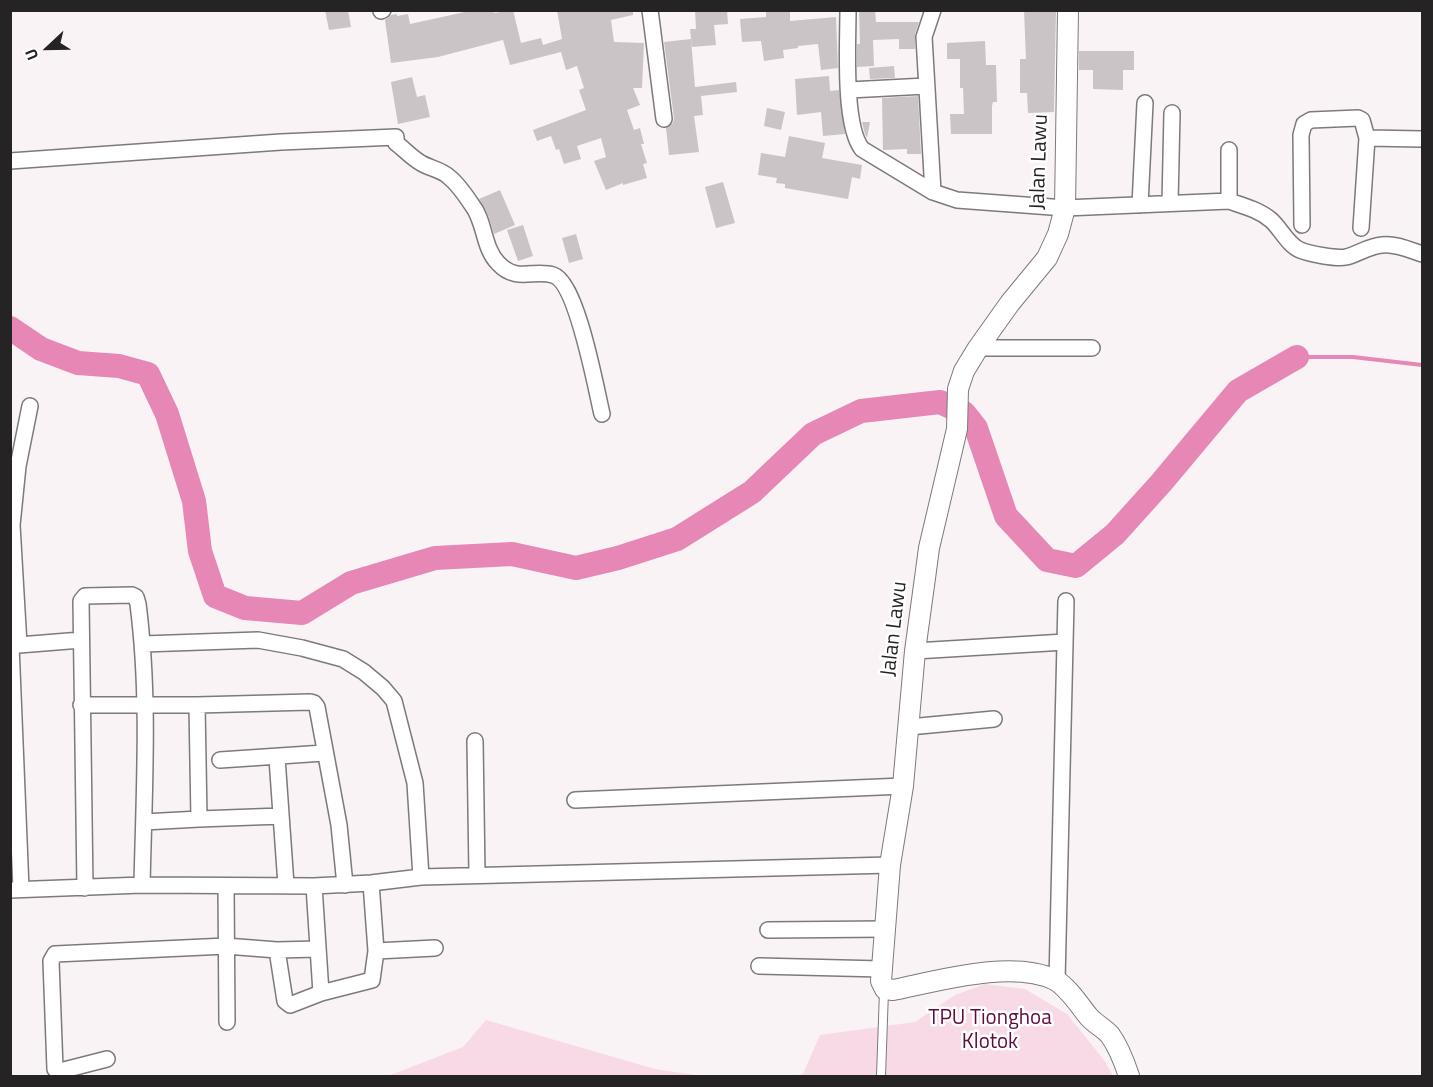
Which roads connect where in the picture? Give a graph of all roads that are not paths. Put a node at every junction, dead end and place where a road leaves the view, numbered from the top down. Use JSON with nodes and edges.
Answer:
{"nodes":[{"id":1,"x":650,"y":10,"type":"edge"},
{"id":2,"x":848,"y":10,"type":"edge"},
{"id":3,"x":933,"y":10,"type":"edge"},
{"id":4,"x":1068,"y":10,"type":"edge"},
{"id":5,"x":926,"y":86,"type":"junction"},
{"id":6,"x":849,"y":90,"type":"junction"},
{"id":7,"x":1145,"y":103,"type":"dead end"},
{"id":8,"x":1172,"y":113,"type":"dead end"},
{"id":9,"x":664,"y":119,"type":"dead end"},
{"id":10,"x":1367,"y":138,"type":"junction"},
{"id":11,"x":1422,"y":139,"type":"edge"},
{"id":12,"x":1229,"y":150,"type":"dead end"},
{"id":13,"x":10,"y":161,"type":"edge"},
{"id":14,"x":933,"y":192,"type":"junction"},
{"id":15,"x":1229,"y":201,"type":"junction"},
{"id":16,"x":1170,"y":203,"type":"junction"},
{"id":17,"x":1140,"y":205,"type":"junction"},
{"id":18,"x":1065,"y":208,"type":"junction"},
{"id":19,"x":1302,"y":225,"type":"dead end"},
{"id":20,"x":1361,"y":228,"type":"dead end"},
{"id":21,"x":1422,"y":254,"type":"edge"},
{"id":22,"x":978,"y":348,"type":"junction"},
{"id":23,"x":1092,"y":348,"type":"dead end"},
{"id":24,"x":30,"y":406,"type":"dead end"},
{"id":25,"x":602,"y":414,"type":"dead end"},
{"id":26,"x":14,"y":466,"type":"edge"},
{"id":27,"x":1066,"y":601,"type":"dead end"},
{"id":28,"x":81,"y":640,"type":"junction"},
{"id":29,"x":1065,"y":642,"type":"junction"},
{"id":30,"x":143,"y":644,"type":"junction"},
{"id":31,"x":13,"y":645,"type":"edge"},
{"id":32,"x":915,"y":651,"type":"junction"},
{"id":33,"x":81,"y":705,"type":"junction"},
{"id":34,"x":145,"y":705,"type":"junction"},
{"id":35,"x":197,"y":705,"type":"junction"},
{"id":36,"x":994,"y":719,"type":"dead end"},
{"id":37,"x":909,"y":727,"type":"junction"},
{"id":38,"x":475,"y":741,"type":"dead end"},
{"id":39,"x":324,"y":753,"type":"junction"},
{"id":40,"x":277,"y":758,"type":"junction"},
{"id":41,"x":220,"y":760,"type":"dead end"},
{"id":42,"x":903,"y":786,"type":"junction"},
{"id":43,"x":575,"y":800,"type":"dead end"},
{"id":44,"x":14,"y":815,"type":"edge"},
{"id":45,"x":281,"y":816,"type":"junction"},
{"id":46,"x":199,"y":819,"type":"junction"},
{"id":47,"x":144,"y":822,"type":"junction"},
{"id":48,"x":890,"y":865,"type":"junction"},
{"id":49,"x":477,"y":875,"type":"junction"},
{"id":50,"x":421,"y":877,"type":"junction"},
{"id":51,"x":371,"y":883,"type":"junction"},
{"id":52,"x":142,"y":885,"type":"junction"},
{"id":53,"x":286,"y":885,"type":"junction"},
{"id":54,"x":345,"y":885,"type":"junction"},
{"id":55,"x":226,"y":886,"type":"junction"},
{"id":56,"x":314,"y":886,"type":"junction"},
{"id":57,"x":85,"y":888,"type":"junction"},
{"id":58,"x":16,"y":889,"type":"edge"},
{"id":59,"x":886,"y":929,"type":"junction"},
{"id":60,"x":768,"y":930,"type":"dead end"},
{"id":61,"x":226,"y":946,"type":"junction"},
{"id":62,"x":318,"y":948,"type":"junction"},
{"id":63,"x":435,"y":948,"type":"dead end"},
{"id":64,"x":277,"y":950,"type":"junction"},
{"id":65,"x":376,"y":951,"type":"junction"},
{"id":66,"x":759,"y":966,"type":"dead end"},
{"id":67,"x":882,"y":969,"type":"junction"},
{"id":68,"x":1057,"y":981,"type":"junction"},
{"id":69,"x":885,"y":989,"type":"junction"},
{"id":70,"x":321,"y":993,"type":"junction"},
{"id":71,"x":227,"y":1022,"type":"dead end"},
{"id":72,"x":107,"y":1059,"type":"dead end"},
{"id":73,"x":881,"y":1077,"type":"edge"},
{"id":74,"x":1129,"y":1077,"type":"edge"}],
"edges":[{"from":1,"to":9,"type":"street"},
{"from":2,"to":6,"type":"street"},
{"from":3,"to":5,"type":"street"},
{"from":4,"to":18,"type":"street","name":"Jalan Lawu"},
{"from":5,"to":6,"type":"street"},
{"from":5,"to":14,"type":"street"},
{"from":6,"to":14,"type":"street"},
{"from":7,"to":17,"type":"street"},
{"from":8,"to":16,"type":"street"},
{"from":10,"to":11,"type":"street"},
{"from":10,"to":19,"type":"street"},
{"from":10,"to":20,"type":"street"},
{"from":12,"to":15,"type":"street"},
{"from":13,"to":25,"type":"street"},
{"from":14,"to":18,"type":"street"},
{"from":15,"to":16,"type":"street"},
{"from":15,"to":21,"type":"street"},
{"from":16,"to":17,"type":"street"},
{"from":17,"to":18,"type":"street"},
{"from":18,"to":22,"type":"street","name":"Jalan Lawu"},
{"from":22,"to":23,"type":"street"},
{"from":22,"to":32,"type":"street","name":"Jalan Lawu"},
{"from":24,"to":26,"type":"street"},
{"from":26,"to":31,"type":"street"},
{"from":27,"to":29,"type":"street"},
{"from":28,"to":30,"type":"street"},
{"from":28,"to":31,"type":"street"},
{"from":28,"to":33,"type":"street"},
{"from":29,"to":32,"type":"street"},
{"from":29,"to":68,"type":"street"},
{"from":30,"to":34,"type":"street"},
{"from":30,"to":50,"type":"street"},
{"from":31,"to":44,"type":"street"},
{"from":32,"to":37,"type":"street","name":"Jalan Lawu"},
{"from":33,"to":34,"type":"street"},
{"from":33,"to":57,"type":"street"},
{"from":34,"to":35,"type":"street"},
{"from":34,"to":47,"type":"street"},
{"from":35,"to":39,"type":"street"},
{"from":35,"to":46,"type":"street"},
{"from":36,"to":37,"type":"street"},
{"from":37,"to":42,"type":"street","name":"Jalan Lawu"},
{"from":38,"to":49,"type":"street"},
{"from":39,"to":40,"type":"street"},
{"from":39,"to":54,"type":"street"},
{"from":40,"to":41,"type":"street"},
{"from":40,"to":45,"type":"street"},
{"from":42,"to":43,"type":"street"},
{"from":42,"to":48,"type":"street","name":"Jalan Lawu"},
{"from":44,"to":58,"type":"street"},
{"from":45,"to":46,"type":"street"},
{"from":45,"to":53,"type":"street"},
{"from":46,"to":47,"type":"street"},
{"from":47,"to":52,"type":"street"},
{"from":48,"to":49,"type":"street"},
{"from":48,"to":59,"type":"street","name":"Jalan Lawu"},
{"from":49,"to":50,"type":"street"},
{"from":50,"to":51,"type":"street"},
{"from":51,"to":54,"type":"street"},
{"from":51,"to":65,"type":"street"},
{"from":52,"to":55,"type":"street"},
{"from":52,"to":57,"type":"street"},
{"from":53,"to":55,"type":"street"},
{"from":53,"to":56,"type":"street"},
{"from":54,"to":56,"type":"street"},
{"from":55,"to":61,"type":"street"},
{"from":56,"to":62,"type":"street"},
{"from":57,"to":58,"type":"street"},
{"from":59,"to":60,"type":"street"},
{"from":59,"to":67,"type":"street","name":"Jalan Lawu"},
{"from":61,"to":64,"type":"street"},
{"from":61,"to":71,"type":"street"},
{"from":61,"to":72,"type":"street"},
{"from":62,"to":64,"type":"street"},
{"from":62,"to":70,"type":"street"},
{"from":63,"to":65,"type":"street"},
{"from":64,"to":70,"type":"street"},
{"from":65,"to":70,"type":"street"},
{"from":66,"to":67,"type":"street"},
{"from":67,"to":69,"type":"street","name":"Jalan Lawu"},
{"from":68,"to":69,"type":"street"},
{"from":68,"to":74,"type":"street"},
{"from":69,"to":73,"type":"lane"}]}
